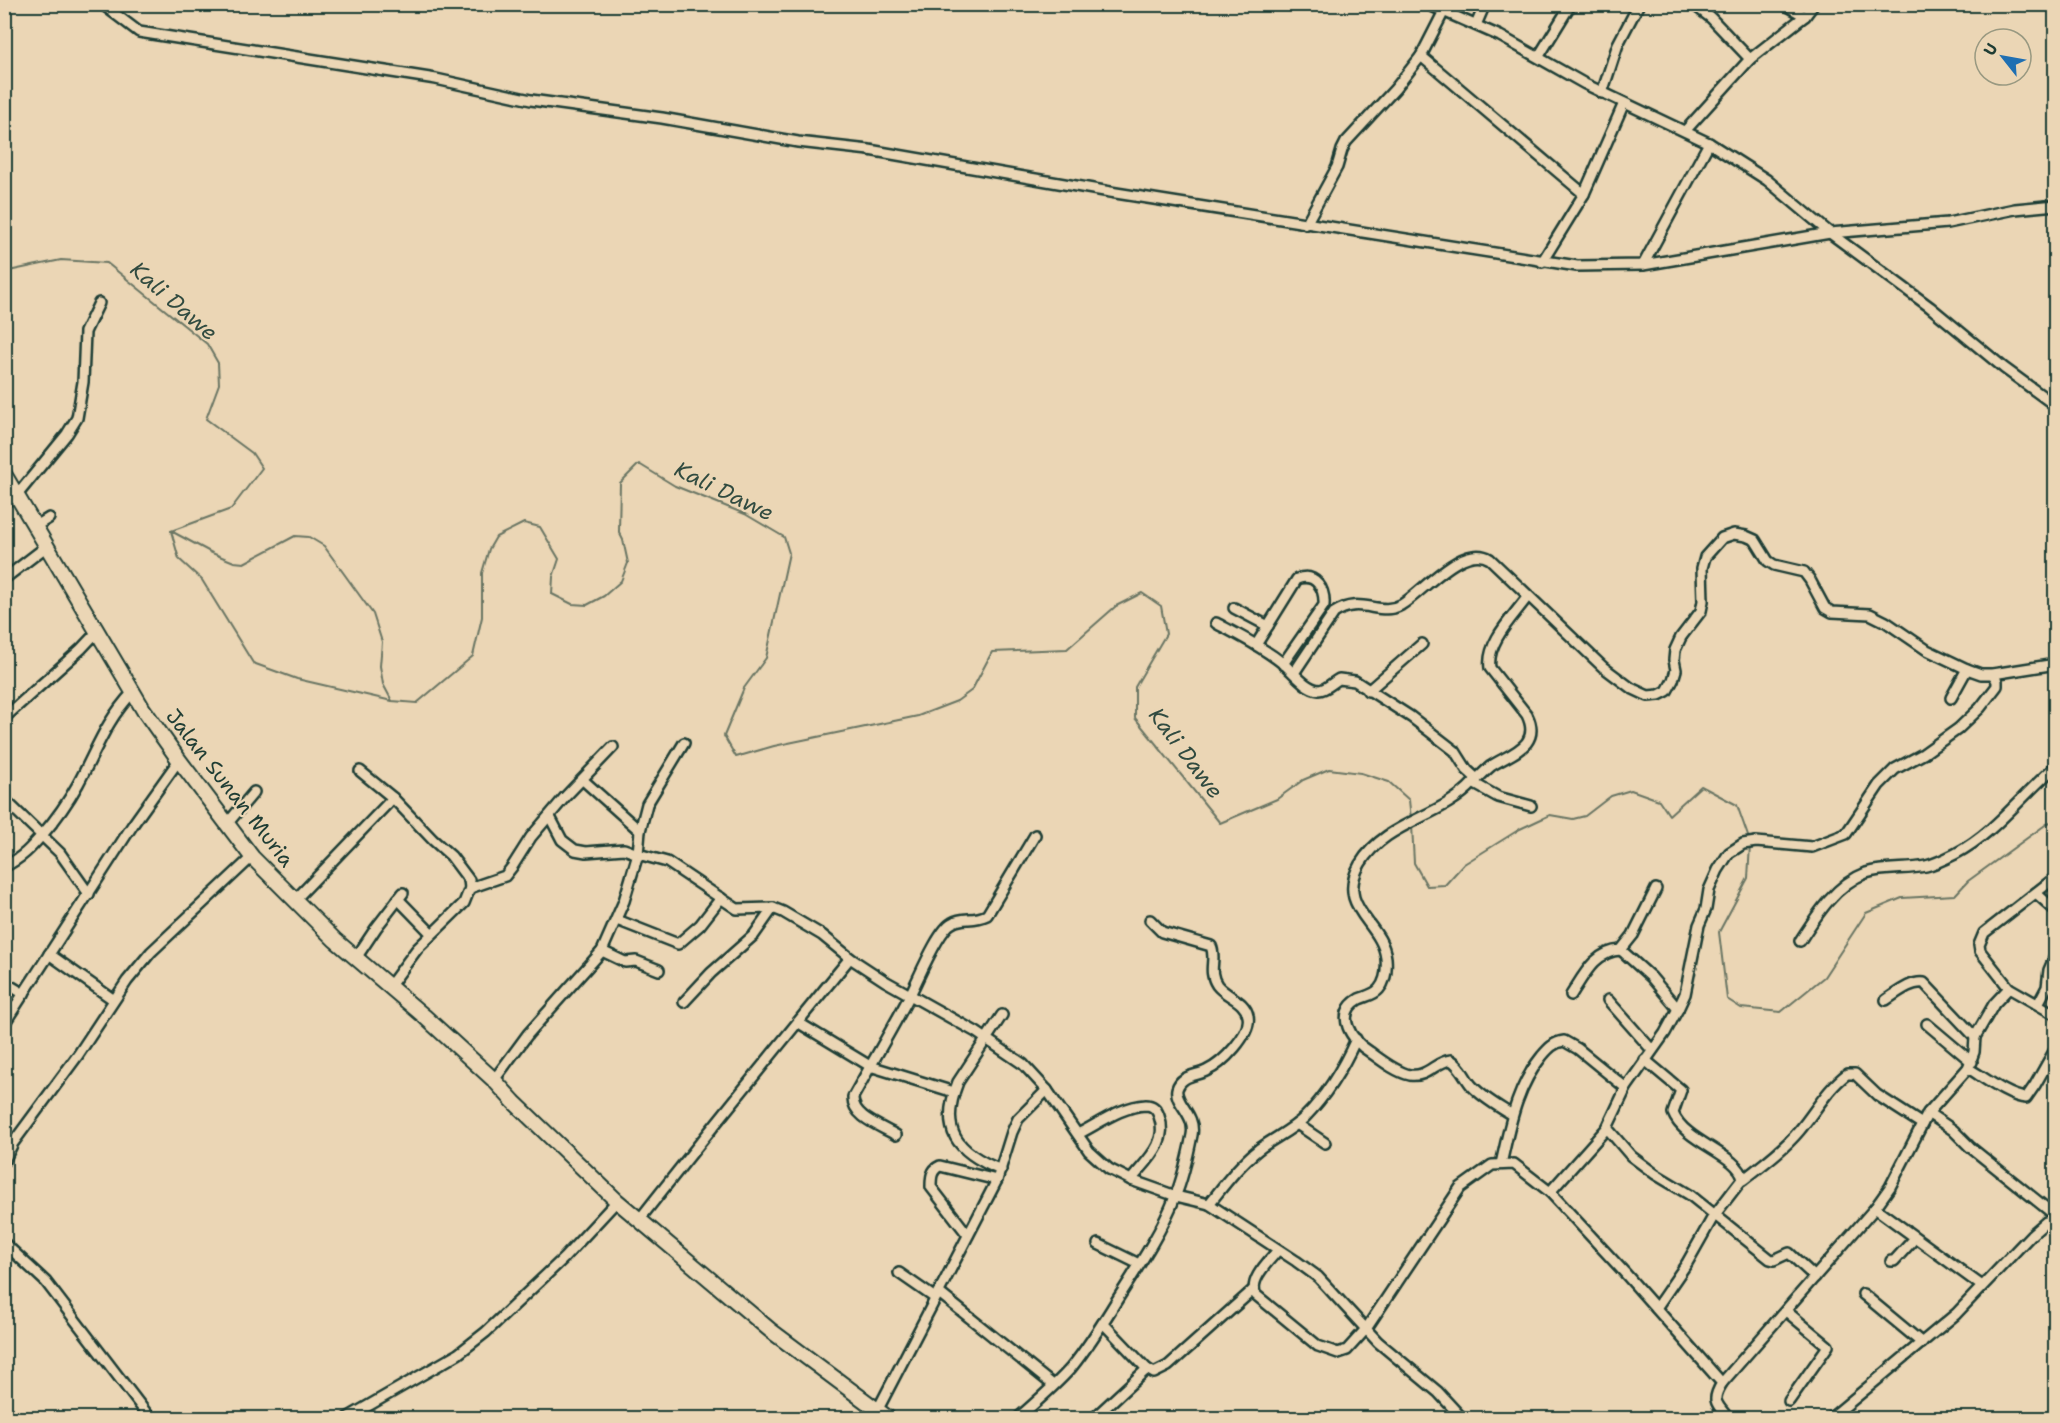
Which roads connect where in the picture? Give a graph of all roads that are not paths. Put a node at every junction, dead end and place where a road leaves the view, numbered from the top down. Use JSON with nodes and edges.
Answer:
{"nodes":[{"id":1,"x":102,"y":4,"type":"edge"},
{"id":2,"x":1427,"y":4,"type":"edge"},
{"id":3,"x":1485,"y":4,"type":"edge"},
{"id":4,"x":1571,"y":4,"type":"edge"},
{"id":5,"x":1639,"y":4,"type":"edge"},
{"id":6,"x":1693,"y":4,"type":"edge"},
{"id":7,"x":1784,"y":4,"type":"edge"},
{"id":8,"x":1814,"y":4,"type":"edge"},
{"id":9,"x":1444,"y":11,"type":"junction"},
{"id":10,"x":1805,"y":16,"type":"junction"},
{"id":11,"x":1476,"y":25,"type":"junction"},
{"id":12,"x":1421,"y":56,"type":"junction"},
{"id":13,"x":1539,"y":56,"type":"junction"},
{"id":14,"x":1750,"y":59,"type":"junction"},
{"id":15,"x":1602,"y":93,"type":"junction"},
{"id":16,"x":1624,"y":103,"type":"junction"},
{"id":17,"x":1685,"y":132,"type":"junction"},
{"id":18,"x":1709,"y":143,"type":"junction"},
{"id":19,"x":1584,"y":195,"type":"junction"},
{"id":20,"x":2055,"y":205,"type":"edge"},
{"id":21,"x":1306,"y":224,"type":"junction"},
{"id":22,"x":1830,"y":233,"type":"junction"},
{"id":23,"x":1542,"y":261,"type":"junction"},
{"id":24,"x":1643,"y":265,"type":"junction"},
{"id":25,"x":99,"y":303,"type":"dead end"},
{"id":26,"x":2055,"y":406,"type":"edge"},
{"id":27,"x":4,"y":474,"type":"edge"},
{"id":28,"x":18,"y":494,"type":"junction"},
{"id":29,"x":4,"y":503,"type":"edge"},
{"id":30,"x":49,"y":518,"type":"dead end"},
{"id":31,"x":36,"y":526,"type":"junction"},
{"id":32,"x":47,"y":546,"type":"junction"},
{"id":33,"x":4,"y":579,"type":"edge"},
{"id":34,"x":1528,"y":597,"type":"junction"},
{"id":35,"x":1234,"y":608,"type":"dead end"},
{"id":36,"x":1216,"y":623,"type":"dead end"},
{"id":37,"x":1268,"y":626,"type":"junction"},
{"id":38,"x":97,"y":632,"type":"junction"},
{"id":39,"x":1422,"y":644,"type":"dead end"},
{"id":40,"x":1256,"y":645,"type":"junction"},
{"id":41,"x":1283,"y":664,"type":"junction"},
{"id":42,"x":2055,"y":664,"type":"edge"},
{"id":43,"x":1967,"y":669,"type":"junction"},
{"id":44,"x":1294,"y":674,"type":"junction"},
{"id":45,"x":1993,"y":674,"type":"junction"},
{"id":46,"x":1368,"y":691,"type":"junction"},
{"id":47,"x":133,"y":692,"type":"junction"},
{"id":48,"x":1951,"y":698,"type":"dead end"},
{"id":49,"x":4,"y":718,"type":"edge"},
{"id":50,"x":684,"y":744,"type":"dead end"},
{"id":51,"x":613,"y":747,"type":"dead end"},
{"id":52,"x":179,"y":760,"type":"junction"},
{"id":53,"x":2055,"y":766,"type":"edge"},
{"id":54,"x":360,"y":771,"type":"dead end"},
{"id":55,"x":583,"y":780,"type":"junction"},
{"id":56,"x":1475,"y":781,"type":"junction"},
{"id":57,"x":254,"y":792,"type":"dead end"},
{"id":58,"x":393,"y":798,"type":"junction"},
{"id":59,"x":4,"y":799,"type":"edge"},
{"id":60,"x":1531,"y":806,"type":"dead end"},
{"id":61,"x":550,"y":817,"type":"junction"},
{"id":62,"x":227,"y":824,"type":"junction"},
{"id":63,"x":640,"y":831,"type":"junction"},
{"id":64,"x":42,"y":835,"type":"junction"},
{"id":65,"x":1035,"y":835,"type":"dead end"},
{"id":66,"x":638,"y":854,"type":"junction"},
{"id":67,"x":252,"y":857,"type":"junction"},
{"id":68,"x":4,"y":867,"type":"edge"},
{"id":69,"x":2055,"y":877,"type":"edge"},
{"id":70,"x":470,"y":888,"type":"junction"},
{"id":71,"x":1656,"y":889,"type":"dead end"},
{"id":72,"x":2036,"y":893,"type":"junction"},
{"id":73,"x":88,"y":894,"type":"junction"},
{"id":74,"x":721,"y":898,"type":"junction"},
{"id":75,"x":294,"y":901,"type":"junction"},
{"id":76,"x":773,"y":908,"type":"junction"},
{"id":77,"x":2055,"y":911,"type":"edge"},
{"id":78,"x":617,"y":920,"type":"junction"},
{"id":79,"x":1150,"y":920,"type":"dead end"},
{"id":80,"x":431,"y":933,"type":"junction"},
{"id":81,"x":1800,"y":941,"type":"dead end"},
{"id":82,"x":1621,"y":950,"type":"junction"},
{"id":83,"x":602,"y":951,"type":"junction"},
{"id":84,"x":49,"y":954,"type":"junction"},
{"id":85,"x":2055,"y":954,"type":"edge"},
{"id":86,"x":356,"y":958,"type":"junction"},
{"id":87,"x":850,"y":958,"type":"junction"},
{"id":88,"x":659,"y":970,"type":"dead end"},
{"id":89,"x":4,"y":982,"type":"edge"},
{"id":90,"x":389,"y":987,"type":"junction"},
{"id":91,"x":2009,"y":988,"type":"junction"},
{"id":92,"x":24,"y":994,"type":"junction"},
{"id":93,"x":910,"y":995,"type":"junction"},
{"id":94,"x":1571,"y":995,"type":"dead end"},
{"id":95,"x":114,"y":1000,"type":"junction"},
{"id":96,"x":1608,"y":1000,"type":"dead end"},
{"id":97,"x":1886,"y":1000,"type":"dead end"},
{"id":98,"x":684,"y":1002,"type":"dead end"},
{"id":99,"x":2038,"y":1004,"type":"junction"},
{"id":100,"x":1678,"y":1009,"type":"junction"},
{"id":101,"x":1002,"y":1015,"type":"dead end"},
{"id":102,"x":2055,"y":1015,"type":"edge"},
{"id":103,"x":799,"y":1023,"type":"junction"},
{"id":104,"x":4,"y":1024,"type":"edge"},
{"id":105,"x":1927,"y":1024,"type":"dead end"},
{"id":106,"x":1975,"y":1037,"type":"junction"},
{"id":107,"x":985,"y":1038,"type":"junction"},
{"id":108,"x":1356,"y":1039,"type":"junction"},
{"id":109,"x":2055,"y":1048,"type":"edge"},
{"id":110,"x":1652,"y":1050,"type":"junction"},
{"id":111,"x":1645,"y":1060,"type":"junction"},
{"id":112,"x":1970,"y":1065,"type":"junction"},
{"id":113,"x":870,"y":1066,"type":"junction"},
{"id":114,"x":494,"y":1080,"type":"junction"},
{"id":115,"x":1626,"y":1088,"type":"junction"},
{"id":116,"x":1047,"y":1090,"type":"junction"},
{"id":117,"x":954,"y":1092,"type":"junction"},
{"id":118,"x":1928,"y":1113,"type":"junction"},
{"id":119,"x":1512,"y":1115,"type":"junction"},
{"id":120,"x":1297,"y":1124,"type":"junction"},
{"id":121,"x":1922,"y":1124,"type":"junction"},
{"id":122,"x":1607,"y":1128,"type":"junction"},
{"id":123,"x":1078,"y":1134,"type":"junction"},
{"id":124,"x":896,"y":1135,"type":"dead end"},
{"id":125,"x":4,"y":1136,"type":"edge"},
{"id":126,"x":13,"y":1143,"type":"junction"},
{"id":127,"x":1325,"y":1143,"type":"dead end"},
{"id":128,"x":4,"y":1161,"type":"edge"},
{"id":129,"x":1501,"y":1164,"type":"junction"},
{"id":130,"x":1001,"y":1170,"type":"junction"},
{"id":131,"x":997,"y":1180,"type":"junction"},
{"id":132,"x":1131,"y":1180,"type":"junction"},
{"id":133,"x":1743,"y":1180,"type":"junction"},
{"id":134,"x":1550,"y":1192,"type":"junction"},
{"id":135,"x":1176,"y":1196,"type":"junction"},
{"id":136,"x":617,"y":1201,"type":"junction"},
{"id":137,"x":1209,"y":1204,"type":"junction"},
{"id":138,"x":1875,"y":1208,"type":"junction"},
{"id":139,"x":1715,"y":1215,"type":"junction"},
{"id":140,"x":2055,"y":1217,"type":"edge"},
{"id":141,"x":639,"y":1220,"type":"junction"},
{"id":142,"x":968,"y":1234,"type":"junction"},
{"id":143,"x":1915,"y":1238,"type":"junction"},
{"id":144,"x":4,"y":1243,"type":"edge"},
{"id":145,"x":1098,"y":1244,"type":"dead end"},
{"id":146,"x":1278,"y":1250,"type":"junction"},
{"id":147,"x":1891,"y":1262,"type":"dead end"},
{"id":148,"x":1139,"y":1264,"type":"junction"},
{"id":149,"x":899,"y":1273,"type":"dead end"},
{"id":150,"x":1815,"y":1277,"type":"junction"},
{"id":151,"x":1982,"y":1286,"type":"junction"},
{"id":152,"x":1253,"y":1290,"type":"junction"},
{"id":153,"x":1863,"y":1294,"type":"dead end"},
{"id":154,"x":937,"y":1295,"type":"junction"},
{"id":155,"x":1656,"y":1308,"type":"junction"},
{"id":156,"x":1786,"y":1311,"type":"junction"},
{"id":157,"x":1103,"y":1323,"type":"junction"},
{"id":158,"x":1366,"y":1329,"type":"junction"},
{"id":159,"x":1922,"y":1343,"type":"junction"},
{"id":160,"x":1147,"y":1369,"type":"junction"},
{"id":161,"x":1722,"y":1383,"type":"junction"},
{"id":162,"x":1053,"y":1386,"type":"junction"},
{"id":163,"x":1789,"y":1401,"type":"dead end"},
{"id":164,"x":883,"y":1415,"type":"edge"},
{"id":165,"x":150,"y":1419,"type":"edge"},
{"id":166,"x":347,"y":1419,"type":"edge"},
{"id":167,"x":1018,"y":1419,"type":"edge"},
{"id":168,"x":1094,"y":1419,"type":"edge"},
{"id":169,"x":1462,"y":1419,"type":"edge"},
{"id":170,"x":1728,"y":1419,"type":"edge"},
{"id":171,"x":1831,"y":1419,"type":"edge"}],
"edges":[{"from":1,"to":21,"type":"street"},
{"from":2,"to":9,"type":"street"},
{"from":3,"to":11,"type":"street"},
{"from":4,"to":13,"type":"street"},
{"from":5,"to":15,"type":"street"},
{"from":6,"to":14,"type":"street"},
{"from":7,"to":10,"type":"street"},
{"from":8,"to":10,"type":"street"},
{"from":9,"to":11,"type":"street"},
{"from":9,"to":12,"type":"street"},
{"from":10,"to":14,"type":"street"},
{"from":11,"to":13,"type":"street"},
{"from":12,"to":19,"type":"street"},
{"from":12,"to":21,"type":"street"},
{"from":13,"to":15,"type":"street"},
{"from":14,"to":17,"type":"street"},
{"from":15,"to":16,"type":"street"},
{"from":16,"to":17,"type":"street"},
{"from":16,"to":19,"type":"street"},
{"from":17,"to":18,"type":"street"},
{"from":18,"to":22,"type":"street"},
{"from":18,"to":24,"type":"street"},
{"from":19,"to":23,"type":"street"},
{"from":20,"to":22,"type":"street"},
{"from":21,"to":23,"type":"street"},
{"from":22,"to":24,"type":"street"},
{"from":22,"to":26,"type":"street"},
{"from":23,"to":24,"type":"street"},
{"from":25,"to":28,"type":"street"},
{"from":27,"to":28,"type":"main road","name":"Jalan Sunan Muria"},
{"from":28,"to":29,"type":"street"},
{"from":28,"to":31,"type":"main road","name":"Jalan Sunan Muria"},
{"from":30,"to":31,"type":"street"},
{"from":31,"to":32,"type":"main road","name":"Jalan Sunan Muria"},
{"from":32,"to":33,"type":"street"},
{"from":32,"to":38,"type":"main road","name":"Jalan Sunan Muria"},
{"from":34,"to":43,"type":"street"},
{"from":34,"to":44,"type":"street"},
{"from":34,"to":56,"type":"street"},
{"from":35,"to":37,"type":"street"},
{"from":36,"to":40,"type":"street"},
{"from":37,"to":40,"type":"street"},
{"from":37,"to":41,"type":"street"},
{"from":38,"to":47,"type":"main road","name":"Jalan Sunan Muria"},
{"from":38,"to":49,"type":"street"},
{"from":39,"to":46,"type":"street"},
{"from":40,"to":41,"type":"street"},
{"from":41,"to":44,"type":"street"},
{"from":42,"to":45,"type":"street"},
{"from":43,"to":45,"type":"street"},
{"from":43,"to":48,"type":"street"},
{"from":44,"to":46,"type":"street"},
{"from":45,"to":100,"type":"street"},
{"from":46,"to":56,"type":"street"},
{"from":47,"to":52,"type":"main road","name":"Jalan Sunan Muria"},
{"from":47,"to":64,"type":"street"},
{"from":50,"to":63,"type":"street"},
{"from":51,"to":55,"type":"street"},
{"from":52,"to":62,"type":"main road","name":"Jalan Sunan Muria"},
{"from":52,"to":73,"type":"street"},
{"from":53,"to":81,"type":"street"},
{"from":54,"to":58,"type":"street"},
{"from":55,"to":61,"type":"street"},
{"from":55,"to":63,"type":"street"},
{"from":56,"to":60,"type":"street"},
{"from":56,"to":108,"type":"street"},
{"from":57,"to":62,"type":"street"},
{"from":58,"to":70,"type":"street"},
{"from":58,"to":75,"type":"street"},
{"from":59,"to":64,"type":"street"},
{"from":61,"to":66,"type":"street"},
{"from":61,"to":70,"type":"street"},
{"from":62,"to":67,"type":"main road","name":"Jalan Sunan Muria"},
{"from":63,"to":66,"type":"street"},
{"from":64,"to":68,"type":"street"},
{"from":64,"to":73,"type":"street"},
{"from":65,"to":93,"type":"street"},
{"from":66,"to":74,"type":"street"},
{"from":66,"to":78,"type":"street"},
{"from":67,"to":75,"type":"main road","name":"Jalan Sunan Muria"},
{"from":67,"to":95,"type":"street"},
{"from":69,"to":72,"type":"street"},
{"from":70,"to":80,"type":"street"},
{"from":71,"to":82,"type":"street"},
{"from":72,"to":77,"type":"street"},
{"from":72,"to":91,"type":"street"},
{"from":73,"to":84,"type":"street"},
{"from":74,"to":76,"type":"street"},
{"from":74,"to":78,"type":"street"},
{"from":75,"to":86,"type":"main road","name":"Jalan Sunan Muria"},
{"from":76,"to":87,"type":"street"},
{"from":76,"to":98,"type":"street"},
{"from":78,"to":83,"type":"street"},
{"from":79,"to":135,"type":"street"},
{"from":80,"to":86,"type":"street"},
{"from":80,"to":90,"type":"street"},
{"from":82,"to":94,"type":"street"},
{"from":82,"to":100,"type":"street"},
{"from":83,"to":88,"type":"street"},
{"from":83,"to":114,"type":"street"},
{"from":84,"to":92,"type":"street"},
{"from":84,"to":95,"type":"street"},
{"from":85,"to":99,"type":"street"},
{"from":86,"to":90,"type":"main road","name":"Jalan Sunan Muria"},
{"from":87,"to":93,"type":"street"},
{"from":87,"to":103,"type":"street"},
{"from":89,"to":92,"type":"street"},
{"from":90,"to":114,"type":"main road","name":"Jalan Sunan Muria"},
{"from":91,"to":99,"type":"street"},
{"from":91,"to":106,"type":"street"},
{"from":92,"to":104,"type":"street"},
{"from":93,"to":107,"type":"street"},
{"from":93,"to":113,"type":"street"},
{"from":95,"to":126,"type":"street"},
{"from":96,"to":110,"type":"street"},
{"from":97,"to":106,"type":"street"},
{"from":99,"to":102,"type":"street"},
{"from":100,"to":110,"type":"street"},
{"from":101,"to":107,"type":"street"},
{"from":103,"to":113,"type":"street"},
{"from":103,"to":141,"type":"street"},
{"from":105,"to":112,"type":"street"},
{"from":106,"to":112,"type":"street"},
{"from":107,"to":116,"type":"street"},
{"from":107,"to":117,"type":"street"},
{"from":108,"to":119,"type":"street"},
{"from":108,"to":120,"type":"street"},
{"from":109,"to":112,"type":"street"},
{"from":110,"to":111,"type":"street"},
{"from":111,"to":115,"type":"street"},
{"from":111,"to":133,"type":"street"},
{"from":112,"to":118,"type":"street"},
{"from":113,"to":117,"type":"street"},
{"from":113,"to":124,"type":"street"},
{"from":114,"to":136,"type":"main road","name":"Jalan Sunan Muria"},
{"from":115,"to":119,"type":"street"},
{"from":115,"to":122,"type":"street"},
{"from":116,"to":123,"type":"street"},
{"from":116,"to":130,"type":"street"},
{"from":117,"to":130,"type":"street"},
{"from":118,"to":121,"type":"street"},
{"from":118,"to":140,"type":"street"},
{"from":119,"to":129,"type":"street"},
{"from":120,"to":127,"type":"street"},
{"from":120,"to":137,"type":"street"},
{"from":121,"to":133,"type":"street"},
{"from":121,"to":138,"type":"street"},
{"from":122,"to":134,"type":"street"},
{"from":122,"to":139,"type":"street"},
{"from":123,"to":132,"type":"street"},
{"from":123,"to":132,"type":"street"},
{"from":125,"to":126,"type":"street"},
{"from":126,"to":128,"type":"street"},
{"from":129,"to":134,"type":"street"},
{"from":129,"to":158,"type":"street"},
{"from":130,"to":131,"type":"street"},
{"from":131,"to":142,"type":"street"},
{"from":131,"to":142,"type":"street"},
{"from":132,"to":135,"type":"street"},
{"from":133,"to":139,"type":"street"},
{"from":134,"to":155,"type":"street"},
{"from":135,"to":137,"type":"street"},
{"from":135,"to":148,"type":"street"},
{"from":136,"to":141,"type":"main road","name":"Jalan Sunan Muria"},
{"from":136,"to":166,"type":"street"},
{"from":137,"to":146,"type":"street"},
{"from":138,"to":143,"type":"street"},
{"from":138,"to":150,"type":"street"},
{"from":139,"to":150,"type":"street"},
{"from":139,"to":155,"type":"street"},
{"from":140,"to":151,"type":"street"},
{"from":141,"to":164,"type":"main road","name":"Jalan Sunan Muria"},
{"from":142,"to":154,"type":"street"},
{"from":143,"to":147,"type":"street"},
{"from":143,"to":151,"type":"street"},
{"from":144,"to":165,"type":"street"},
{"from":145,"to":148,"type":"street"},
{"from":146,"to":152,"type":"street"},
{"from":146,"to":158,"type":"street"},
{"from":148,"to":157,"type":"street"},
{"from":149,"to":154,"type":"street"},
{"from":150,"to":156,"type":"street"},
{"from":151,"to":159,"type":"street"},
{"from":152,"to":158,"type":"street"},
{"from":152,"to":160,"type":"street"},
{"from":153,"to":159,"type":"street"},
{"from":154,"to":162,"type":"street"},
{"from":154,"to":164,"type":"street"},
{"from":155,"to":161,"type":"street"},
{"from":156,"to":161,"type":"street"},
{"from":156,"to":163,"type":"street"},
{"from":157,"to":160,"type":"street"},
{"from":157,"to":162,"type":"street"},
{"from":158,"to":169,"type":"street"},
{"from":159,"to":171,"type":"street"},
{"from":160,"to":168,"type":"street"},
{"from":161,"to":170,"type":"street"},
{"from":162,"to":167,"type":"street"}]}
